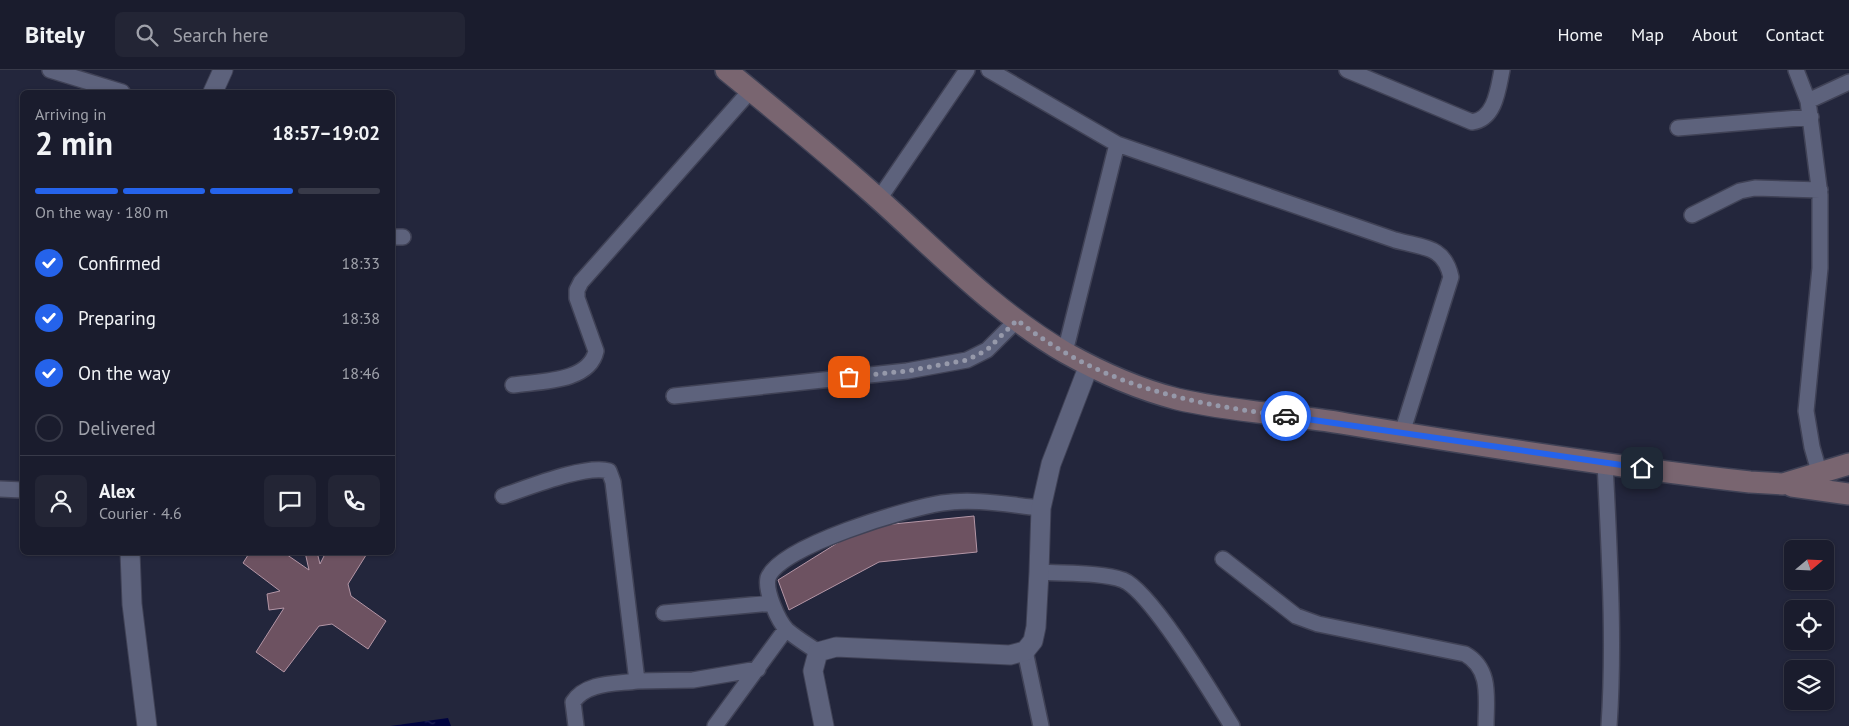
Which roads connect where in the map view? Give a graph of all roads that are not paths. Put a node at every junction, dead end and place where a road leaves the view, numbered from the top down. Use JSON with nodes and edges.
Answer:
{"nodes":[{"id":1,"x":50,"y":70,"type":"edge"},
{"id":2,"x":223,"y":70,"type":"edge"},
{"id":3,"x":726,"y":70,"type":"edge"},
{"id":4,"x":967,"y":70,"type":"edge"},
{"id":5,"x":989,"y":70,"type":"edge"},
{"id":6,"x":1347,"y":70,"type":"edge"},
{"id":7,"x":1502,"y":70,"type":"edge"},
{"id":8,"x":1796,"y":70,"type":"edge"},
{"id":9,"x":1849,"y":82,"type":"edge"},
{"id":10,"x":115,"y":90,"type":"edge"},
{"id":11,"x":214,"y":90,"type":"edge"},
{"id":12,"x":751,"y":90,"type":"junction"},
{"id":13,"x":1808,"y":101,"type":"junction"},
{"id":14,"x":1811,"y":117,"type":"junction"},
{"id":15,"x":1678,"y":128,"type":"dead end"},
{"id":16,"x":1117,"y":144,"type":"junction"},
{"id":17,"x":1820,"y":190,"type":"junction"},
{"id":18,"x":879,"y":199,"type":"junction"},
{"id":19,"x":1692,"y":215,"type":"dead end"},
{"id":20,"x":1017,"y":320,"type":"junction"},
{"id":21,"x":1065,"y":352,"type":"junction"},
{"id":22,"x":1089,"y":365,"type":"junction"},
{"id":23,"x":513,"y":385,"type":"dead end"},
{"id":24,"x":674,"y":396,"type":"dead end"},
{"id":25,"x":1402,"y":433,"type":"junction"},
{"id":26,"x":1605,"y":462,"type":"junction"},
{"id":27,"x":1849,"y":464,"type":"edge"},
{"id":28,"x":1820,"y":475,"type":"junction"},
{"id":29,"x":1783,"y":484,"type":"junction"},
{"id":30,"x":0,"y":489,"type":"edge"},
{"id":31,"x":20,"y":490,"type":"edge"},
{"id":32,"x":1849,"y":494,"type":"edge"},
{"id":33,"x":503,"y":496,"type":"dead end"},
{"id":34,"x":1041,"y":508,"type":"junction"},
{"id":35,"x":130,"y":555,"type":"edge"},
{"id":36,"x":1223,"y":559,"type":"dead end"},
{"id":37,"x":1040,"y":572,"type":"junction"},
{"id":38,"x":772,"y":602,"type":"junction"},
{"id":39,"x":664,"y":613,"type":"dead end"},
{"id":40,"x":786,"y":629,"type":"junction"},
{"id":41,"x":1025,"y":651,"type":"junction"},
{"id":42,"x":818,"y":652,"type":"junction"},
{"id":43,"x":758,"y":669,"type":"junction"},
{"id":44,"x":637,"y":681,"type":"junction"},
{"id":45,"x":147,"y":726,"type":"edge"},
{"id":46,"x":576,"y":726,"type":"edge"},
{"id":47,"x":715,"y":726,"type":"edge"},
{"id":48,"x":824,"y":726,"type":"edge"},
{"id":49,"x":1041,"y":726,"type":"edge"},
{"id":50,"x":1232,"y":726,"type":"edge"},
{"id":51,"x":1486,"y":726,"type":"edge"},
{"id":52,"x":1609,"y":726,"type":"edge"}],
"edges":[{"from":1,"to":10,"type":"street"},
{"from":2,"to":11,"type":"street"},
{"from":3,"to":12,"type":"main road"},
{"from":4,"to":18,"type":"street"},
{"from":5,"to":16,"type":"street"},
{"from":6,"to":7,"type":"street"},
{"from":8,"to":13,"type":"street"},
{"from":9,"to":13,"type":"street"},
{"from":12,"to":18,"type":"main road"},
{"from":12,"to":23,"type":"street"},
{"from":13,"to":14,"type":"street"},
{"from":14,"to":15,"type":"street"},
{"from":14,"to":17,"type":"street"},
{"from":16,"to":21,"type":"street"},
{"from":16,"to":25,"type":"street"},
{"from":17,"to":19,"type":"street"},
{"from":17,"to":28,"type":"street"},
{"from":18,"to":20,"type":"main road"},
{"from":20,"to":21,"type":"main road"},
{"from":20,"to":24,"type":"street"},
{"from":21,"to":22,"type":"main road"},
{"from":22,"to":25,"type":"main road"},
{"from":22,"to":34,"type":"street"},
{"from":25,"to":26,"type":"main road"},
{"from":26,"to":29,"type":"main road"},
{"from":26,"to":52,"type":"street"},
{"from":27,"to":28,"type":"main road"},
{"from":28,"to":29,"type":"main road"},
{"from":29,"to":32,"type":"main road"},
{"from":30,"to":31,"type":"street"},
{"from":33,"to":44,"type":"street"},
{"from":34,"to":37,"type":"street"},
{"from":34,"to":38,"type":"street"},
{"from":35,"to":45,"type":"street"},
{"from":36,"to":51,"type":"street"},
{"from":37,"to":41,"type":"street"},
{"from":37,"to":50,"type":"street"},
{"from":38,"to":39,"type":"street"},
{"from":38,"to":40,"type":"street"},
{"from":40,"to":42,"type":"street"},
{"from":40,"to":43,"type":"street"},
{"from":41,"to":42,"type":"street"},
{"from":41,"to":49,"type":"street"},
{"from":42,"to":48,"type":"street"},
{"from":43,"to":44,"type":"street"},
{"from":43,"to":47,"type":"street"},
{"from":44,"to":46,"type":"street"}]}
